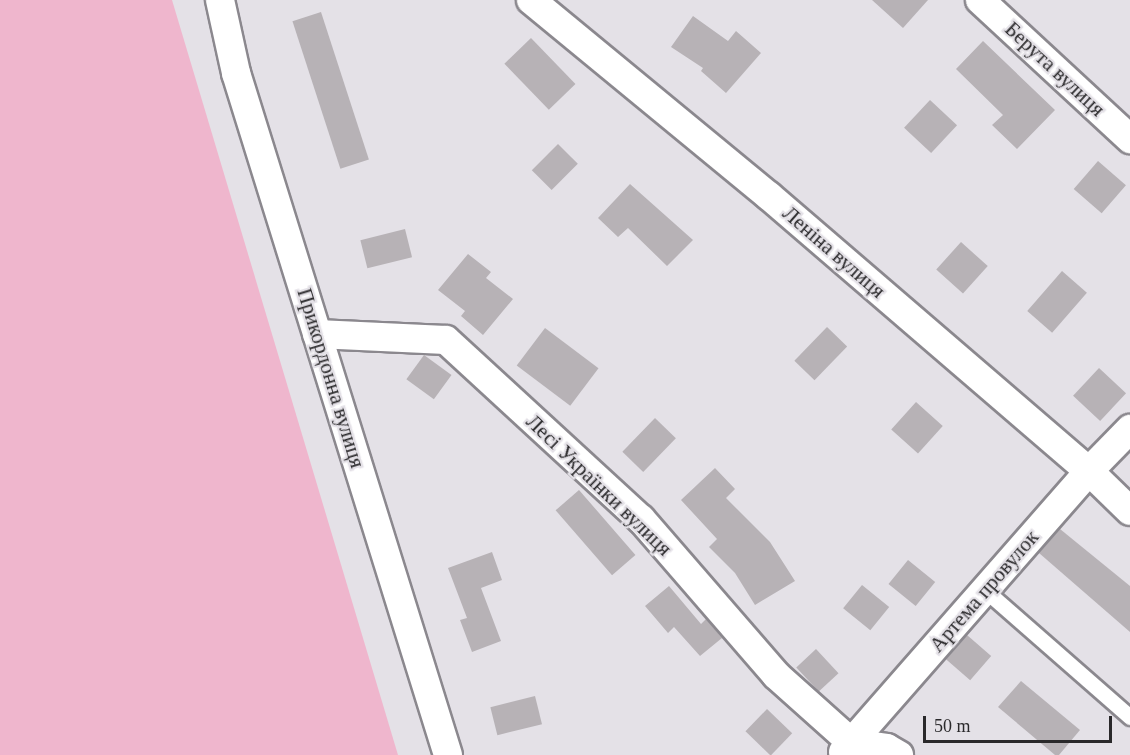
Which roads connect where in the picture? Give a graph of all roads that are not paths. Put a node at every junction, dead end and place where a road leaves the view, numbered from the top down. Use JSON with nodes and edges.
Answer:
{"nodes":[{"id":1,"x":220,"y":0,"type":"edge"},
{"id":2,"x":531,"y":0,"type":"edge"},
{"id":3,"x":980,"y":0,"type":"edge"},
{"id":4,"x":1130,"y":139,"type":"edge"},
{"id":5,"x":317,"y":334,"type":"junction"},
{"id":6,"x":1130,"y":429,"type":"edge"},
{"id":7,"x":1089,"y":471,"type":"junction"},
{"id":8,"x":1130,"y":511,"type":"edge"},
{"id":9,"x":985,"y":590,"type":"junction"},
{"id":10,"x":1130,"y":717,"type":"edge"},
{"id":11,"x":848,"y":751,"type":"edge"},
{"id":12,"x":448,"y":755,"type":"edge"},
{"id":13,"x":899,"y":755,"type":"edge"}],
"edges":[{"from":1,"to":5,"type":"street","name":"Прикордонна вулиця"},
{"from":2,"to":7,"type":"street","name":"Леніна вулиця"},
{"from":3,"to":4,"type":"street","name":"Берута вулиця"},
{"from":5,"to":11,"type":"street","name":"Лесі Українки вулиця"},
{"from":5,"to":12,"type":"street","name":"Прикордонна вулиця"},
{"from":6,"to":7,"type":"street","name":"Артема провулок"},
{"from":7,"to":8,"type":"street","name":"Леніна вулиця"},
{"from":7,"to":9,"type":"street","name":"Артема провулок"},
{"from":9,"to":10,"type":"lane"},
{"from":9,"to":11,"type":"street","name":"Артема провулок"},
{"from":11,"to":13,"type":"street"}]}
